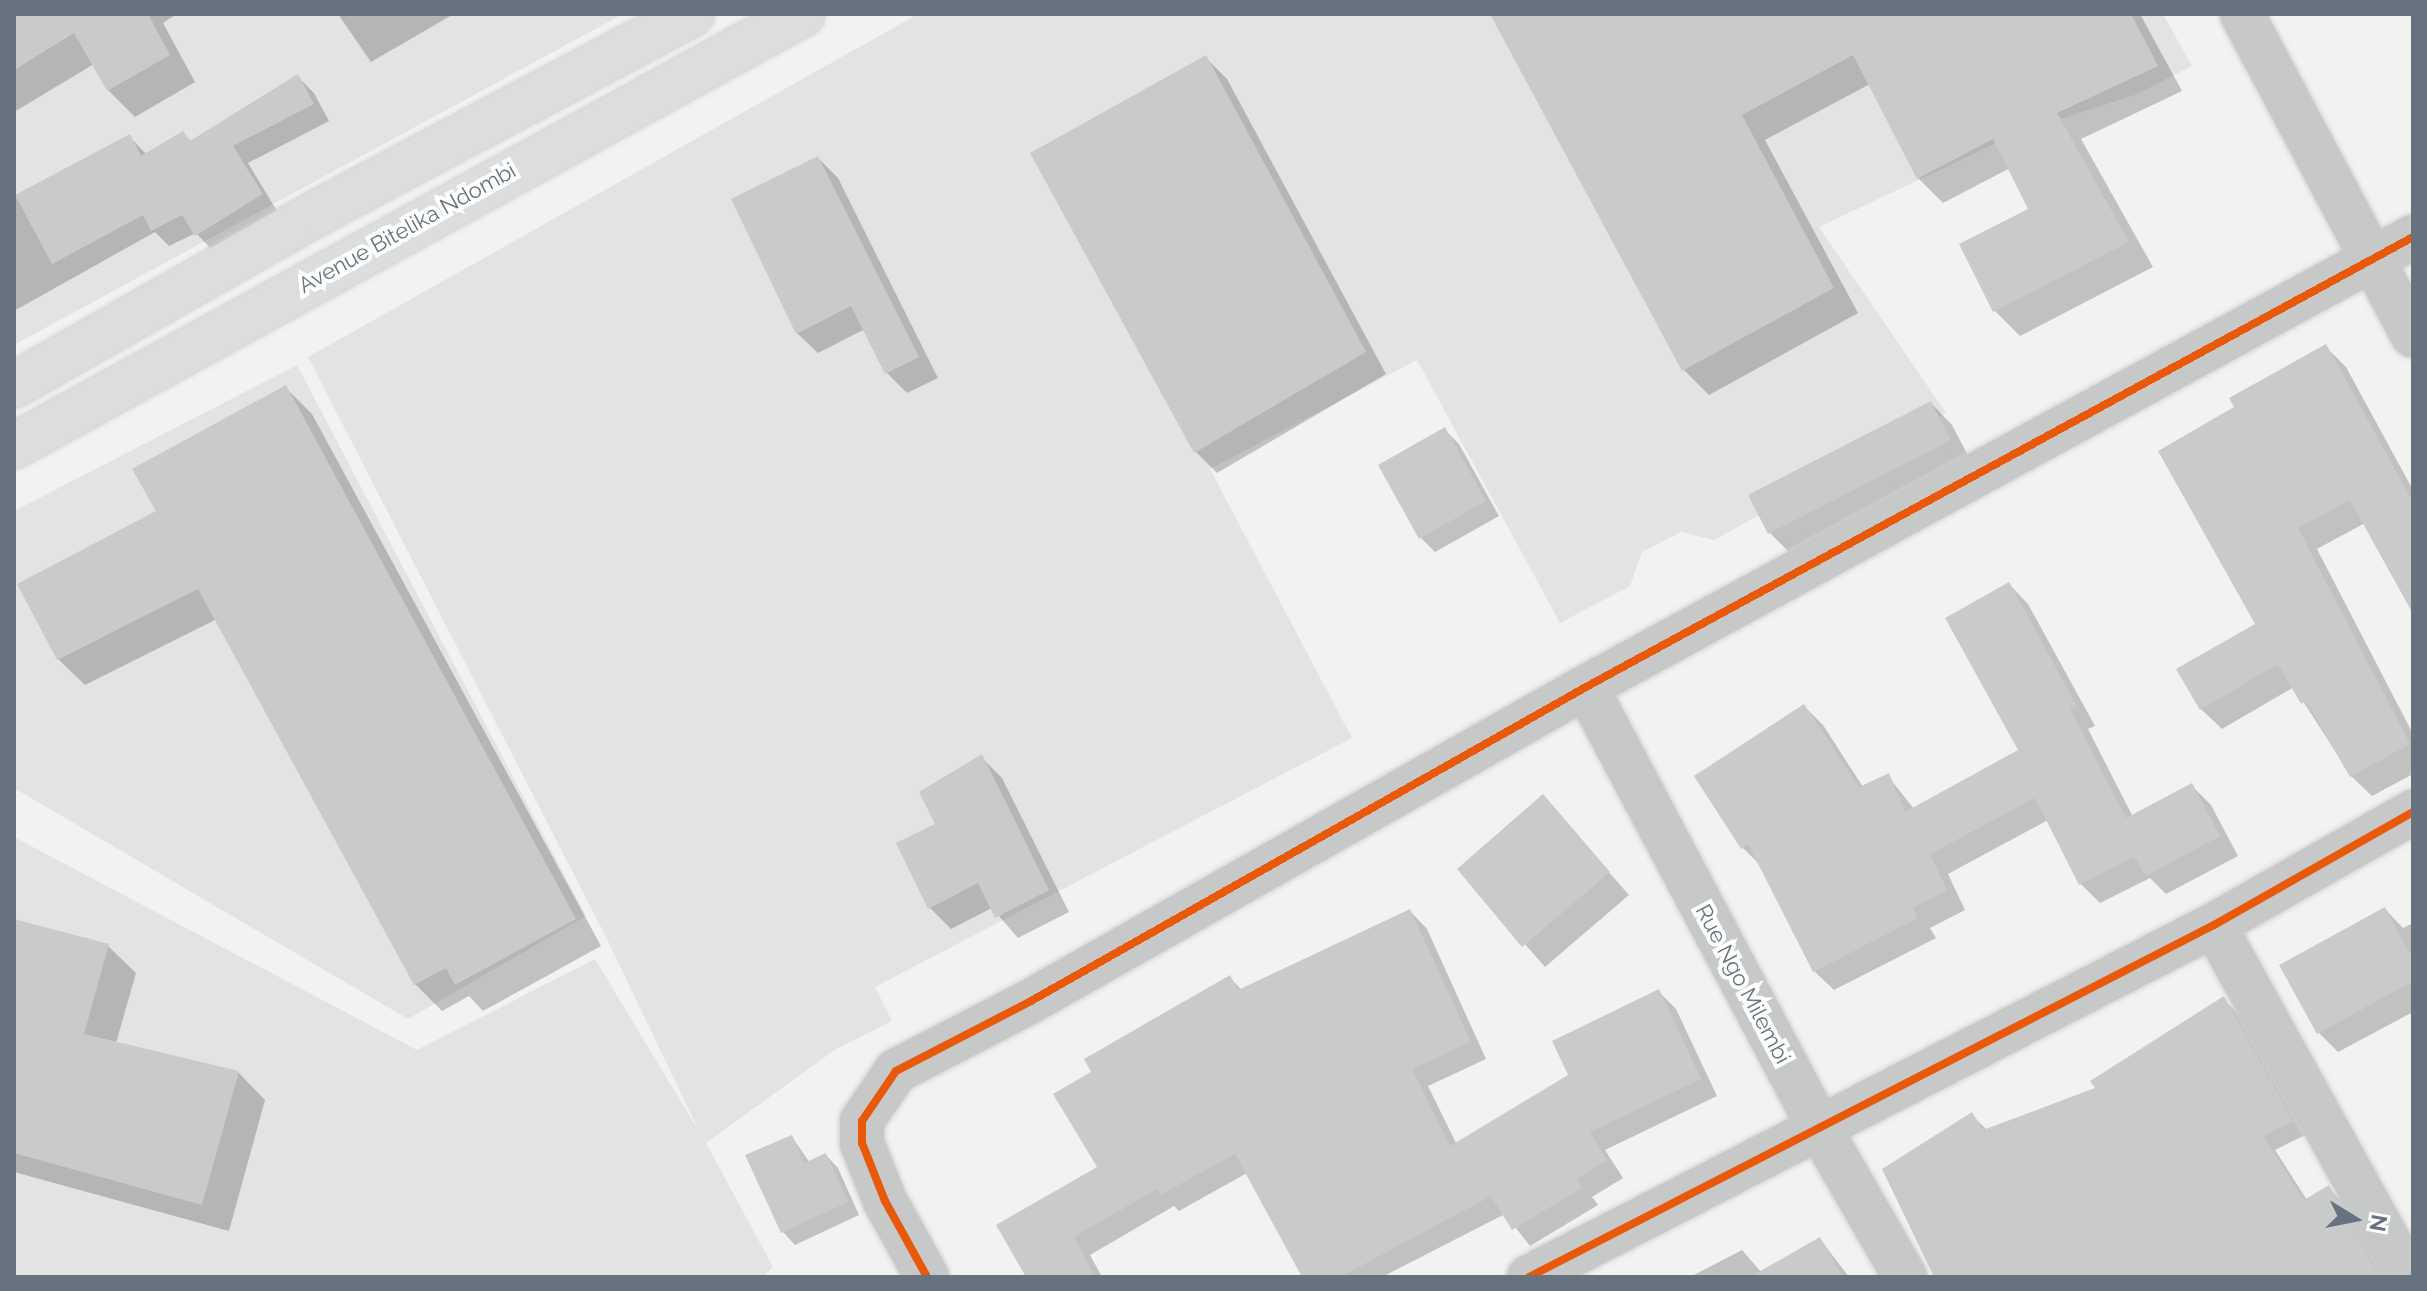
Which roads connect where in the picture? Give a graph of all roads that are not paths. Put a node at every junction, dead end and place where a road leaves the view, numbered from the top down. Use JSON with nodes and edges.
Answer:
{"nodes":[{"id":1,"x":692,"y":14,"type":"edge"},
{"id":2,"x":802,"y":14,"type":"edge"},
{"id":3,"x":2242,"y":14,"type":"edge"},
{"id":4,"x":2413,"y":237,"type":"edge"},
{"id":5,"x":2373,"y":259,"type":"junction"},
{"id":6,"x":2413,"y":335,"type":"edge"},
{"id":7,"x":14,"y":385,"type":"edge"},
{"id":8,"x":14,"y":446,"type":"edge"},
{"id":9,"x":1586,"y":687,"type":"junction"},
{"id":10,"x":2413,"y":812,"type":"edge"},
{"id":11,"x":2214,"y":925,"type":"junction"},
{"id":12,"x":1820,"y":1129,"type":"junction"},
{"id":13,"x":927,"y":1277,"type":"edge"},
{"id":14,"x":1529,"y":1277,"type":"edge"},
{"id":15,"x":1905,"y":1277,"type":"edge"},
{"id":16,"x":2408,"y":1277,"type":"edge"}],
"edges":[{"from":1,"to":7,"type":"highway"},
{"from":2,"to":8,"type":"highway","name":"Avenue Bitelika Ndombi"},
{"from":3,"to":5,"type":"street"},
{"from":4,"to":5,"type":"street"},
{"from":5,"to":6,"type":"street"},
{"from":5,"to":9,"type":"street"},
{"from":9,"to":12,"type":"street","name":"Rue Ngo Milembi"},
{"from":9,"to":13,"type":"street"},
{"from":10,"to":11,"type":"street"},
{"from":11,"to":12,"type":"street"},
{"from":11,"to":16,"type":"street"},
{"from":12,"to":14,"type":"street"},
{"from":12,"to":15,"type":"street","name":"Rue Ngo Milembi"}]}
